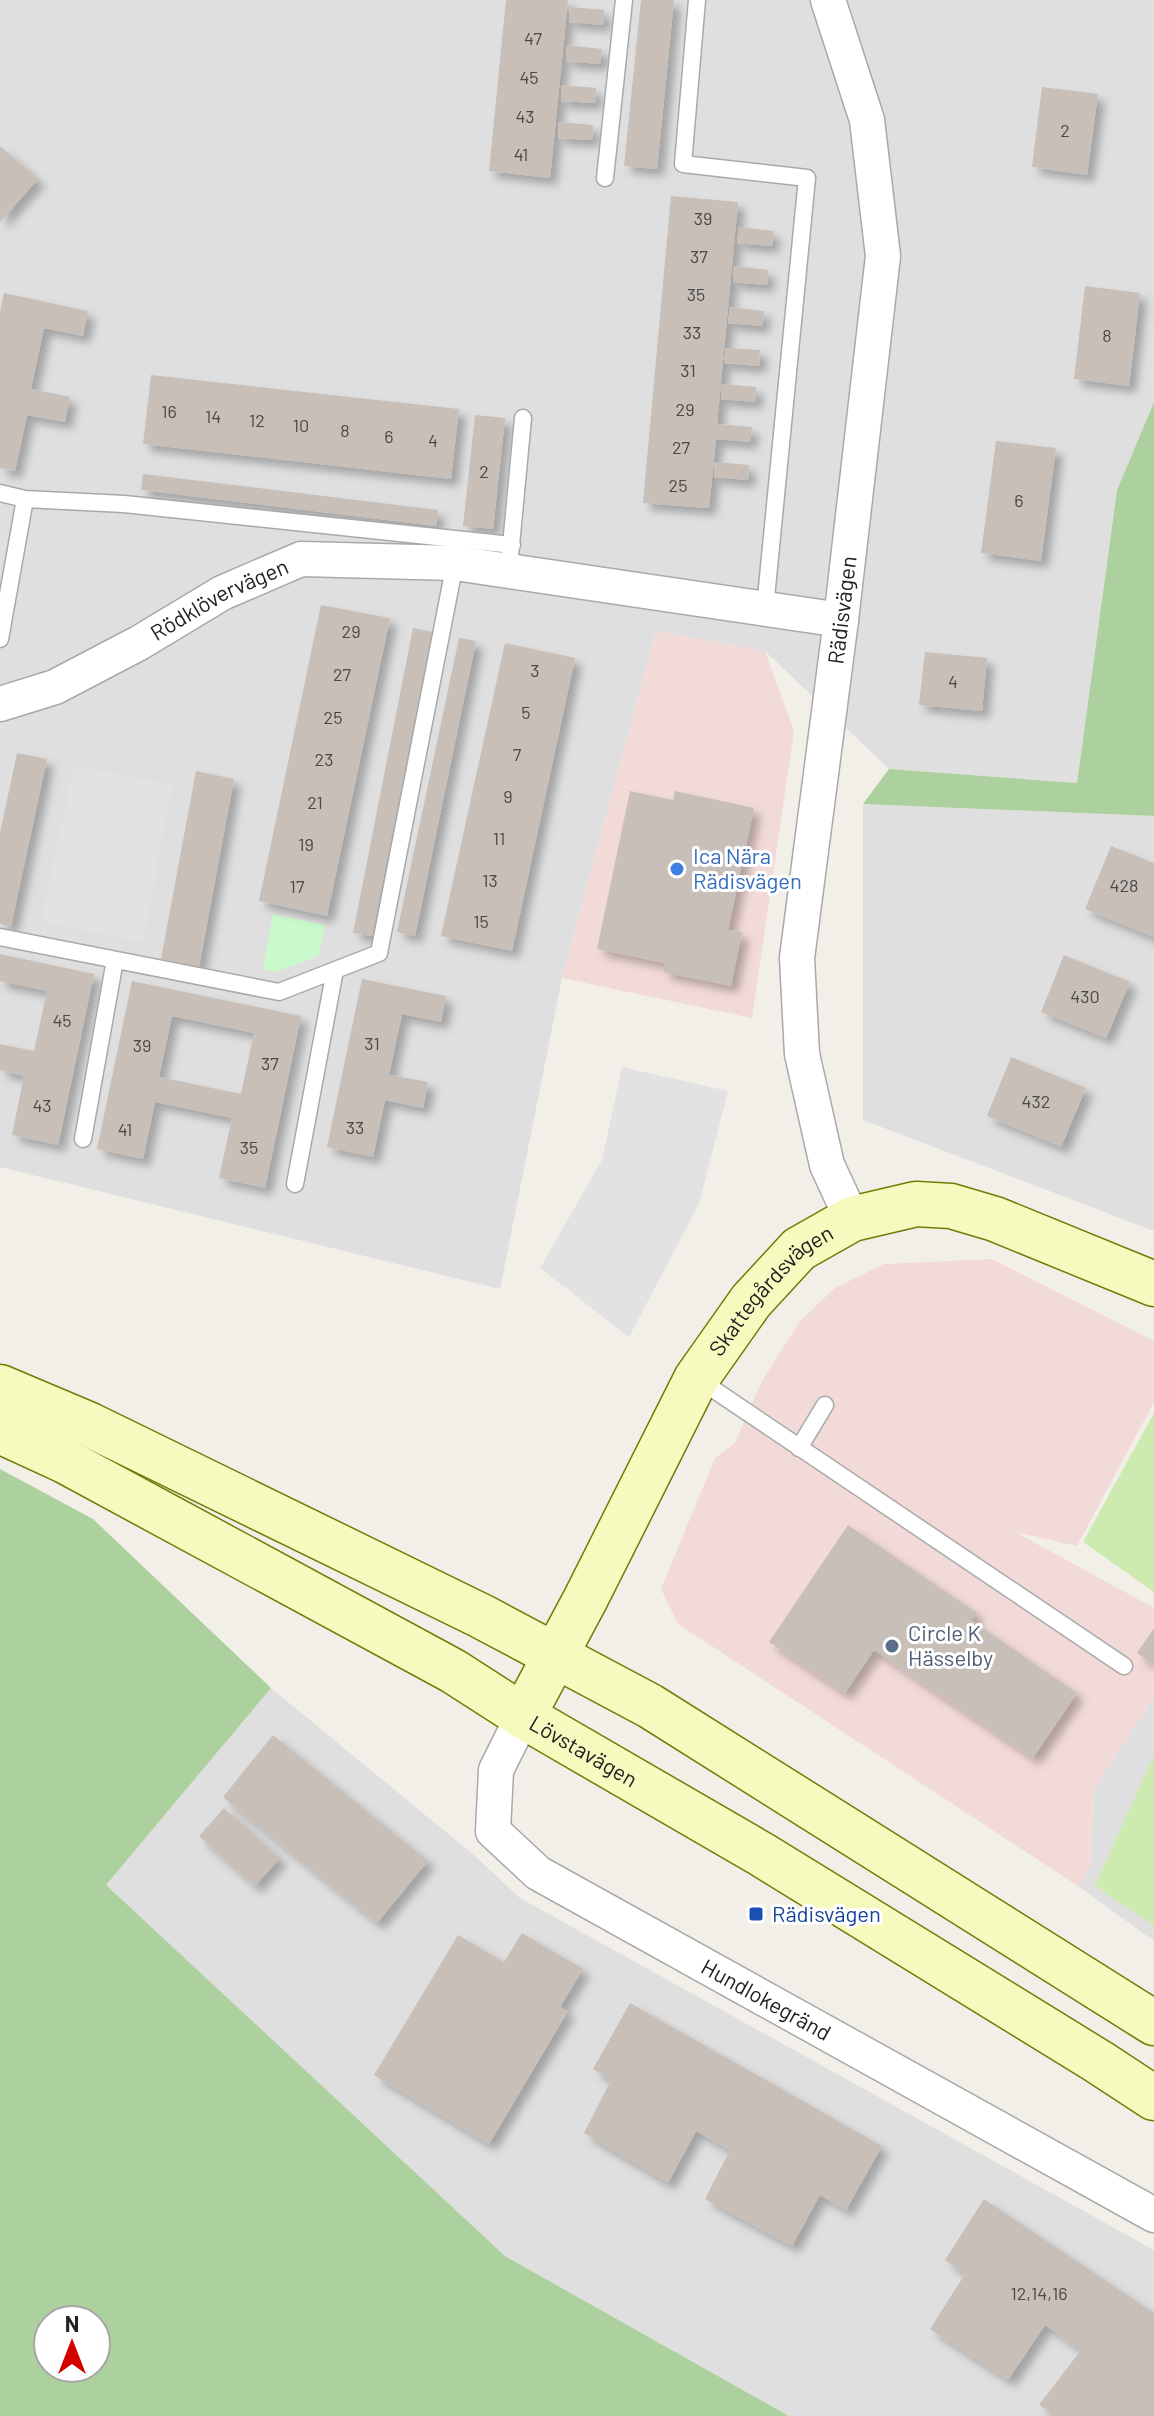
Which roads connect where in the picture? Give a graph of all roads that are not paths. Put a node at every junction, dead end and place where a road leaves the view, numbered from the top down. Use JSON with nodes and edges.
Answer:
{"nodes":[{"id":1,"x":624,"y":0,"type":"edge"},
{"id":2,"x":697,"y":0,"type":"edge"},
{"id":3,"x":828,"y":0,"type":"edge"},
{"id":4,"x":605,"y":178,"type":"dead end"},
{"id":5,"x":523,"y":418,"type":"dead end"},
{"id":6,"x":0,"y":493,"type":"edge"},
{"id":7,"x":25,"y":499,"type":"junction"},
{"id":8,"x":510,"y":557,"type":"junction"},
{"id":9,"x":455,"y":563,"type":"junction"},
{"id":10,"x":765,"y":608,"type":"junction"},
{"id":11,"x":841,"y":620,"type":"junction"},
{"id":12,"x":0,"y":639,"type":"edge"},
{"id":13,"x":0,"y":704,"type":"edge"},
{"id":14,"x":0,"y":937,"type":"edge"},
{"id":15,"x":115,"y":960,"type":"junction"},
{"id":16,"x":335,"y":970,"type":"junction"},
{"id":17,"x":83,"y":1139,"type":"dead end"},
{"id":18,"x":295,"y":1184,"type":"dead end"},
{"id":19,"x":852,"y":1219,"type":"junction"},
{"id":20,"x":1154,"y":1284,"type":"edge"},
{"id":21,"x":696,"y":1379,"type":"junction"},
{"id":22,"x":0,"y":1387,"type":"edge"},
{"id":23,"x":825,"y":1405,"type":"dead end"},
{"id":24,"x":0,"y":1431,"type":"edge"},
{"id":25,"x":799,"y":1448,"type":"junction"},
{"id":26,"x":555,"y":1655,"type":"junction"},
{"id":27,"x":1124,"y":1666,"type":"dead end"},
{"id":28,"x":523,"y":1716,"type":"junction"},
{"id":29,"x":1154,"y":2023,"type":"edge"},
{"id":30,"x":1154,"y":2098,"type":"edge"},
{"id":31,"x":1154,"y":2215,"type":"edge"}],
"edges":[{"from":1,"to":4,"type":"lane"},
{"from":2,"to":10,"type":"lane"},
{"from":3,"to":11,"type":"street","name":"Rädisvägen"},
{"from":5,"to":8,"type":"lane"},
{"from":6,"to":7,"type":"lane","name":"Rödklövervägen"},
{"from":7,"to":8,"type":"lane","name":"Rödklövervägen"},
{"from":7,"to":12,"type":"lane"},
{"from":8,"to":9,"type":"street","name":"Rödklövervägen"},
{"from":8,"to":10,"type":"street","name":"Rödklövervägen"},
{"from":9,"to":13,"type":"street","name":"Rödklövervägen"},
{"from":9,"to":16,"type":"lane"},
{"from":10,"to":11,"type":"street","name":"Rödklövervägen"},
{"from":11,"to":19,"type":"street","name":"Rädisvägen"},
{"from":14,"to":15,"type":"lane"},
{"from":15,"to":16,"type":"lane"},
{"from":15,"to":17,"type":"lane"},
{"from":16,"to":18,"type":"lane"},
{"from":19,"to":20,"type":"street","name":"Skattegårdsvägen"},
{"from":19,"to":21,"type":"street","name":"Skattegårdsvägen"},
{"from":21,"to":25,"type":"lane"},
{"from":21,"to":26,"type":"street","name":"Skattegårdsvägen"},
{"from":22,"to":26,"type":"street"},
{"from":23,"to":25,"type":"lane"},
{"from":24,"to":28,"type":"street","name":"Lövstavägen"},
{"from":25,"to":27,"type":"lane"},
{"from":26,"to":28,"type":"street","name":"Skattegårdsvägen"},
{"from":26,"to":29,"type":"street"},
{"from":28,"to":30,"type":"street","name":"Lövstavägen"},
{"from":28,"to":31,"type":"street","name":"Hundlokegränd"}]}
